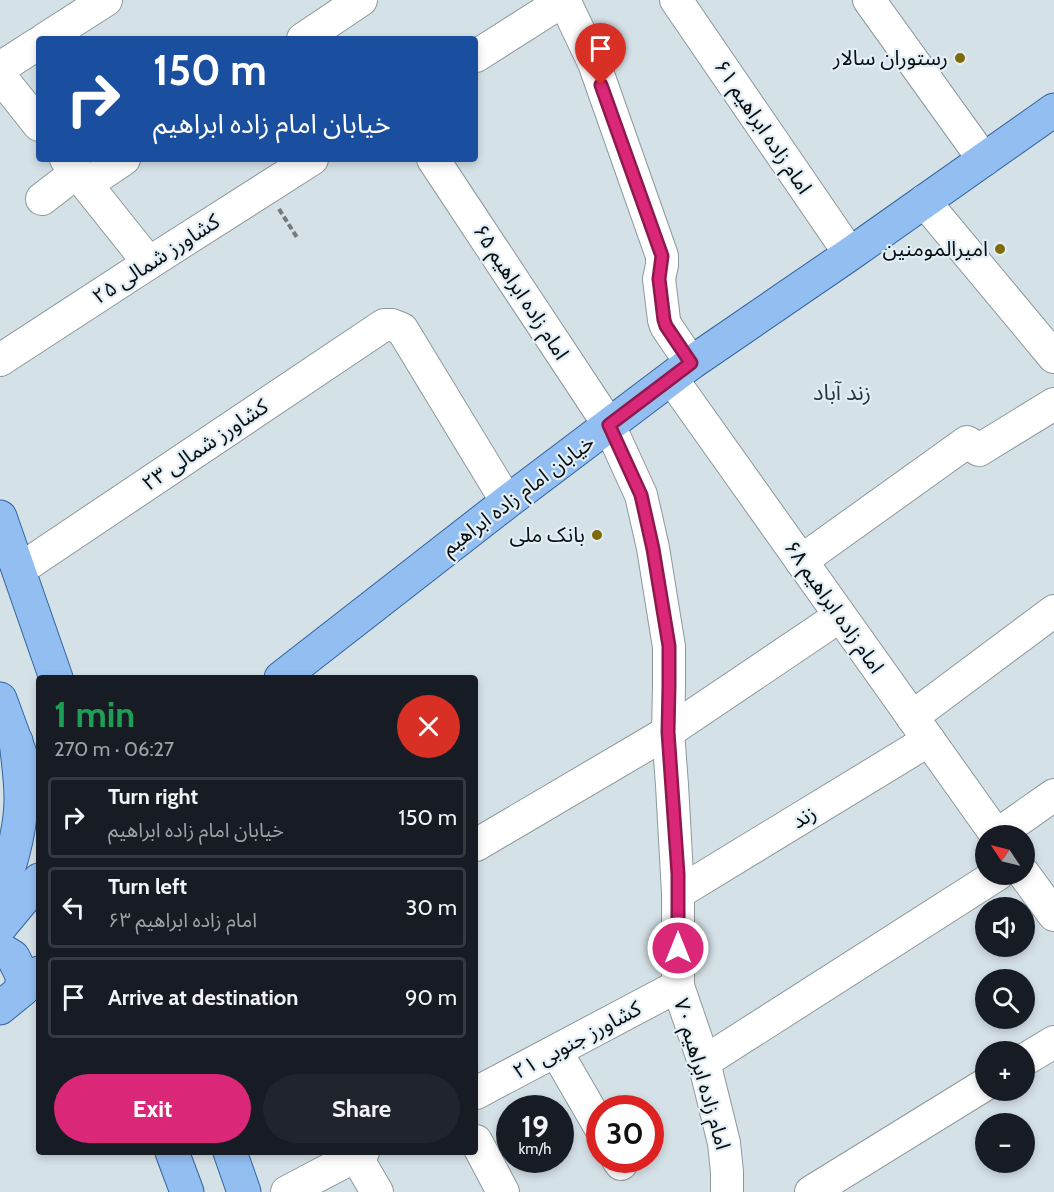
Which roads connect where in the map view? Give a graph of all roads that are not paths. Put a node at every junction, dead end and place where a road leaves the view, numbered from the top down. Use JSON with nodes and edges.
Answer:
{"nodes":[{"id":1,"x":105,"y":0,"type":"edge"},
{"id":2,"x":361,"y":0,"type":"edge"},
{"id":3,"x":564,"y":0,"type":"edge"},
{"id":4,"x":676,"y":0,"type":"edge"},
{"id":5,"x":869,"y":0,"type":"edge"},
{"id":6,"x":68,"y":10,"type":"edge"},
{"id":7,"x":47,"y":36,"type":"edge"},
{"id":8,"x":307,"y":36,"type":"edge"},
{"id":9,"x":36,"y":45,"type":"edge"},
{"id":10,"x":478,"y":55,"type":"edge"},
{"id":11,"x":0,"y":68,"type":"edge"},
{"id":12,"x":0,"y":76,"type":"edge"},
{"id":13,"x":1054,"y":110,"type":"edge"},
{"id":14,"x":36,"y":121,"type":"edge"},
{"id":15,"x":984,"y":160,"type":"junction"},
{"id":16,"x":113,"y":162,"type":"edge"},
{"id":17,"x":307,"y":162,"type":"edge"},
{"id":18,"x":435,"y":162,"type":"edge"},
{"id":19,"x":77,"y":172,"type":"edge"},
{"id":20,"x":42,"y":199,"type":"dead end"},
{"id":21,"x":924,"y":201,"type":"junction"},
{"id":22,"x":850,"y":254,"type":"junction"},
{"id":23,"x":149,"y":263,"type":"junction"},
{"id":24,"x":1054,"y":357,"type":"edge"},
{"id":25,"x":0,"y":360,"type":"edge"},
{"id":26,"x":681,"y":371,"type":"junction"},
{"id":27,"x":1054,"y":404,"type":"edge"},
{"id":28,"x":609,"y":425,"type":"junction"},
{"id":29,"x":507,"y":502,"type":"junction"},
{"id":30,"x":0,"y":517,"type":"edge"},
{"id":31,"x":801,"y":561,"type":"junction"},
{"id":32,"x":19,"y":570,"type":"junction"},
{"id":33,"x":1054,"y":611,"type":"edge"},
{"id":34,"x":840,"y":616,"type":"junction"},
{"id":35,"x":39,"y":631,"type":"junction"},
{"id":36,"x":55,"y":675,"type":"edge"},
{"id":37,"x":69,"y":675,"type":"edge"},
{"id":38,"x":285,"y":675,"type":"edge"},
{"id":39,"x":0,"y":699,"type":"edge"},
{"id":40,"x":921,"y":729,"type":"junction"},
{"id":41,"x":668,"y":732,"type":"junction"},
{"id":42,"x":16,"y":741,"type":"junction"},
{"id":43,"x":1054,"y":795,"type":"edge"},
{"id":44,"x":36,"y":799,"type":"edge"},
{"id":45,"x":990,"y":825,"type":"edge"},
{"id":46,"x":1011,"y":825,"type":"edge"},
{"id":47,"x":478,"y":844,"type":"edge"},
{"id":48,"x":36,"y":884,"type":"edge"},
{"id":49,"x":981,"y":885,"type":"edge"},
{"id":50,"x":1032,"y":885,"type":"edge"},
{"id":51,"x":678,"y":893,"type":"junction"},
{"id":52,"x":0,"y":894,"type":"edge"},
{"id":53,"x":1054,"y":915,"type":"edge"},
{"id":54,"x":0,"y":927,"type":"edge"},
{"id":55,"x":0,"y":949,"type":"edge"},
{"id":56,"x":678,"y":986,"type":"junction"},
{"id":57,"x":20,"y":997,"type":"edge"},
{"id":58,"x":1054,"y":1042,"type":"edge"},
{"id":59,"x":556,"y":1051,"type":"junction"},
{"id":60,"x":1035,"y":1053,"type":"edge"},
{"id":61,"x":704,"y":1062,"type":"junction"},
{"id":62,"x":975,"y":1091,"type":"edge"},
{"id":63,"x":478,"y":1092,"type":"edge"},
{"id":64,"x":586,"y":1103,"type":"edge"},
{"id":65,"x":478,"y":1145,"type":"edge"},
{"id":66,"x":173,"y":1155,"type":"edge"},
{"id":67,"x":231,"y":1155,"type":"edge"},
{"id":68,"x":358,"y":1155,"type":"edge"},
{"id":69,"x":360,"y":1155,"type":"edge"},
{"id":70,"x":187,"y":1192,"type":"edge"},
{"id":71,"x":244,"y":1192,"type":"edge"},
{"id":72,"x":287,"y":1192,"type":"edge"},
{"id":73,"x":377,"y":1192,"type":"edge"},
{"id":74,"x":503,"y":1192,"type":"edge"},
{"id":75,"x":727,"y":1192,"type":"edge"},
{"id":76,"x":811,"y":1192,"type":"edge"}],
"edges":[{"from":1,"to":6,"type":"street"},
{"from":2,"to":8,"type":"street"},
{"from":3,"to":10,"type":"street"},
{"from":3,"to":26,"type":"street","name":"امام زاده ابراهیم ۶۸"},
{"from":4,"to":22,"type":"street","name":"امام زاده ابراهیم ۶۱"},
{"from":5,"to":15,"type":"street"},
{"from":6,"to":7,"type":"street"},
{"from":9,"to":11,"type":"street"},
{"from":12,"to":14,"type":"street"},
{"from":13,"to":15,"type":"main road","name":"خیابان امام زاده ابراهیم"},
{"from":15,"to":21,"type":"main road","name":"خیابان امام زاده ابراهیم"},
{"from":16,"to":19,"type":"street"},
{"from":17,"to":23,"type":"street","name":"کشاورز شمالی ۲۵"},
{"from":18,"to":28,"type":"street","name":"امام زاده ابراهیم ۶۵"},
{"from":19,"to":20,"type":"street"},
{"from":19,"to":23,"type":"street"},
{"from":21,"to":22,"type":"main road","name":"خیابان امام زاده ابراهیم"},
{"from":21,"to":24,"type":"street"},
{"from":22,"to":26,"type":"main road","name":"خیابان امام زاده ابراهیم"},
{"from":23,"to":25,"type":"street","name":"کشاورز شمالی ۲۵"},
{"from":26,"to":28,"type":"main road","name":"خیابان امام زاده ابراهیم"},
{"from":26,"to":31,"type":"street","name":"امام زاده ابراهیم ۶۸"},
{"from":27,"to":31,"type":"street"},
{"from":28,"to":29,"type":"main road","name":"خیابان امام زاده ابراهیم"},
{"from":28,"to":41,"type":"street","name":"امام زاده ابراهیم ۷۰"},
{"from":29,"to":32,"type":"street","name":"کشاورز شمالی ۲۳"},
{"from":29,"to":38,"type":"main road","name":"خیابان امام زاده ابراهیم"},
{"from":30,"to":32,"type":"main road"},
{"from":31,"to":34,"type":"street","name":"امام زاده ابراهیم ۶۸"},
{"from":32,"to":35,"type":"main road"},
{"from":33,"to":40,"type":"street","name":"زند"},
{"from":34,"to":40,"type":"street","name":"امام زاده ابراهیم ۶۸"},
{"from":34,"to":41,"type":"street"},
{"from":35,"to":36,"type":"main road"},
{"from":35,"to":37,"type":"main road"},
{"from":39,"to":42,"type":"main road"},
{"from":40,"to":45,"type":"street","name":"امام زاده ابراهیم ۶۸"},
{"from":40,"to":51,"type":"street","name":"زند"},
{"from":41,"to":47,"type":"street"},
{"from":41,"to":51,"type":"street","name":"امام زاده ابراهیم ۷۰"},
{"from":42,"to":44,"type":"main road"},
{"from":42,"to":52,"type":"main road"},
{"from":43,"to":46,"type":"street"},
{"from":48,"to":54,"type":"main road"},
{"from":49,"to":61,"type":"street"},
{"from":50,"to":53,"type":"street"},
{"from":51,"to":56,"type":"street","name":"امام زاده ابراهیم ۷۰"},
{"from":55,"to":57,"type":"main road"},
{"from":56,"to":59,"type":"street","name":"کشاورز جنوبی ۲۱"},
{"from":56,"to":61,"type":"street","name":"امام زاده ابراهیم ۷۰"},
{"from":58,"to":60,"type":"street"},
{"from":59,"to":63,"type":"street","name":"کشاورز جنوبی ۲۱"},
{"from":59,"to":64,"type":"street"},
{"from":61,"to":75,"type":"street","name":"امام زاده ابراهیم ۷۰"},
{"from":62,"to":76,"type":"street"},
{"from":65,"to":74,"type":"street"},
{"from":66,"to":70,"type":"main road"},
{"from":67,"to":71,"type":"main road"},
{"from":68,"to":72,"type":"street"},
{"from":69,"to":73,"type":"street"}]}
